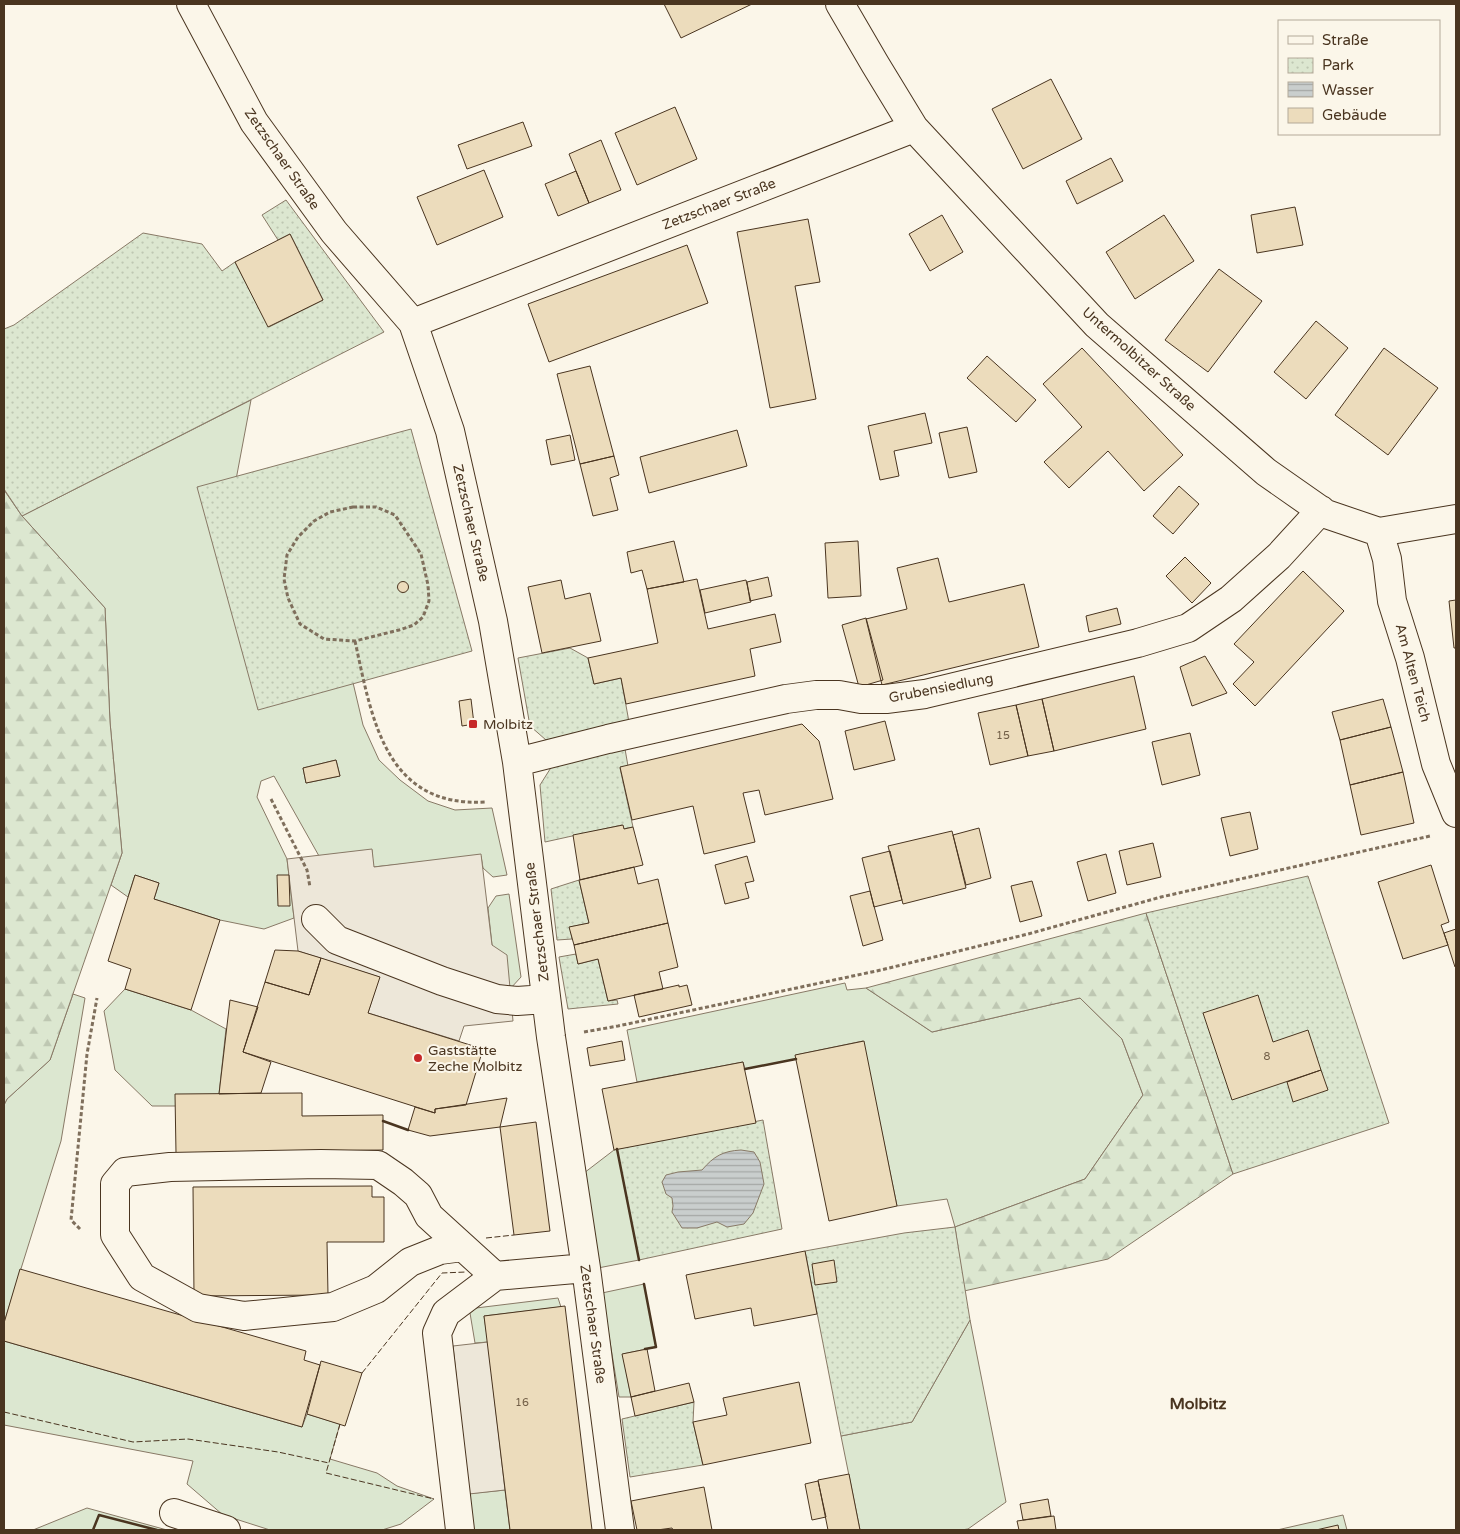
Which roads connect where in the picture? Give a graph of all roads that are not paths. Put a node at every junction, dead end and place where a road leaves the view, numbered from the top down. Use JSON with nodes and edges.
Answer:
{"nodes":[{"id":1,"x":191,"y":4,"type":"edge"},
{"id":2,"x":840,"y":4,"type":"edge"},
{"id":3,"x":914,"y":128,"type":"junction"},
{"id":4,"x":413,"y":323,"type":"junction"},
{"id":5,"x":1321,"y":510,"type":"junction"},
{"id":6,"x":1456,"y":519,"type":"edge"},
{"id":7,"x":1379,"y":532,"type":"junction"},
{"id":8,"x":518,"y":762,"type":"junction"},
{"id":9,"x":1456,"y":813,"type":"edge"},
{"id":10,"x":316,"y":919,"type":"road end"},
{"id":11,"x":546,"y":999,"type":"junction"},
{"id":12,"x":463,"y":1247,"type":"junction"},
{"id":13,"x":586,"y":1268,"type":"junction"},
{"id":14,"x":496,"y":1276,"type":"junction"},
{"id":15,"x":174,"y":1513,"type":"dead end"},
{"id":16,"x":226,"y":1530,"type":"edge"},
{"id":17,"x":460,"y":1530,"type":"edge"},
{"id":18,"x":620,"y":1530,"type":"edge"}],
"edges":[{"from":1,"to":4,"type":"street","name":"Zetzschaer Straße"},
{"from":2,"to":3,"type":"street","name":"Untermolbitzer Straße"},
{"from":3,"to":4,"type":"street","name":"Zetzschaer Straße"},
{"from":3,"to":5,"type":"street","name":"Untermolbitzer Straße"},
{"from":4,"to":8,"type":"street","name":"Zetzschaer Straße"},
{"from":5,"to":7,"type":"street","name":"Untermolbitzer Straße"},
{"from":5,"to":8,"type":"street","name":"Grubensiedlung"},
{"from":6,"to":7,"type":"street","name":"Untermolbitzer Straße"},
{"from":7,"to":9,"type":"street","name":"Am Alten Teich"},
{"from":8,"to":11,"type":"street","name":"Zetzschaer Straße"},
{"from":10,"to":11,"type":"street"},
{"from":11,"to":13,"type":"street","name":"Zetzschaer Straße"},
{"from":12,"to":12,"type":"street"},
{"from":12,"to":14,"type":"street"},
{"from":13,"to":14,"type":"street"},
{"from":13,"to":18,"type":"street","name":"Zetzschaer Straße"},
{"from":14,"to":17,"type":"street"},
{"from":15,"to":16,"type":"street"}]}
